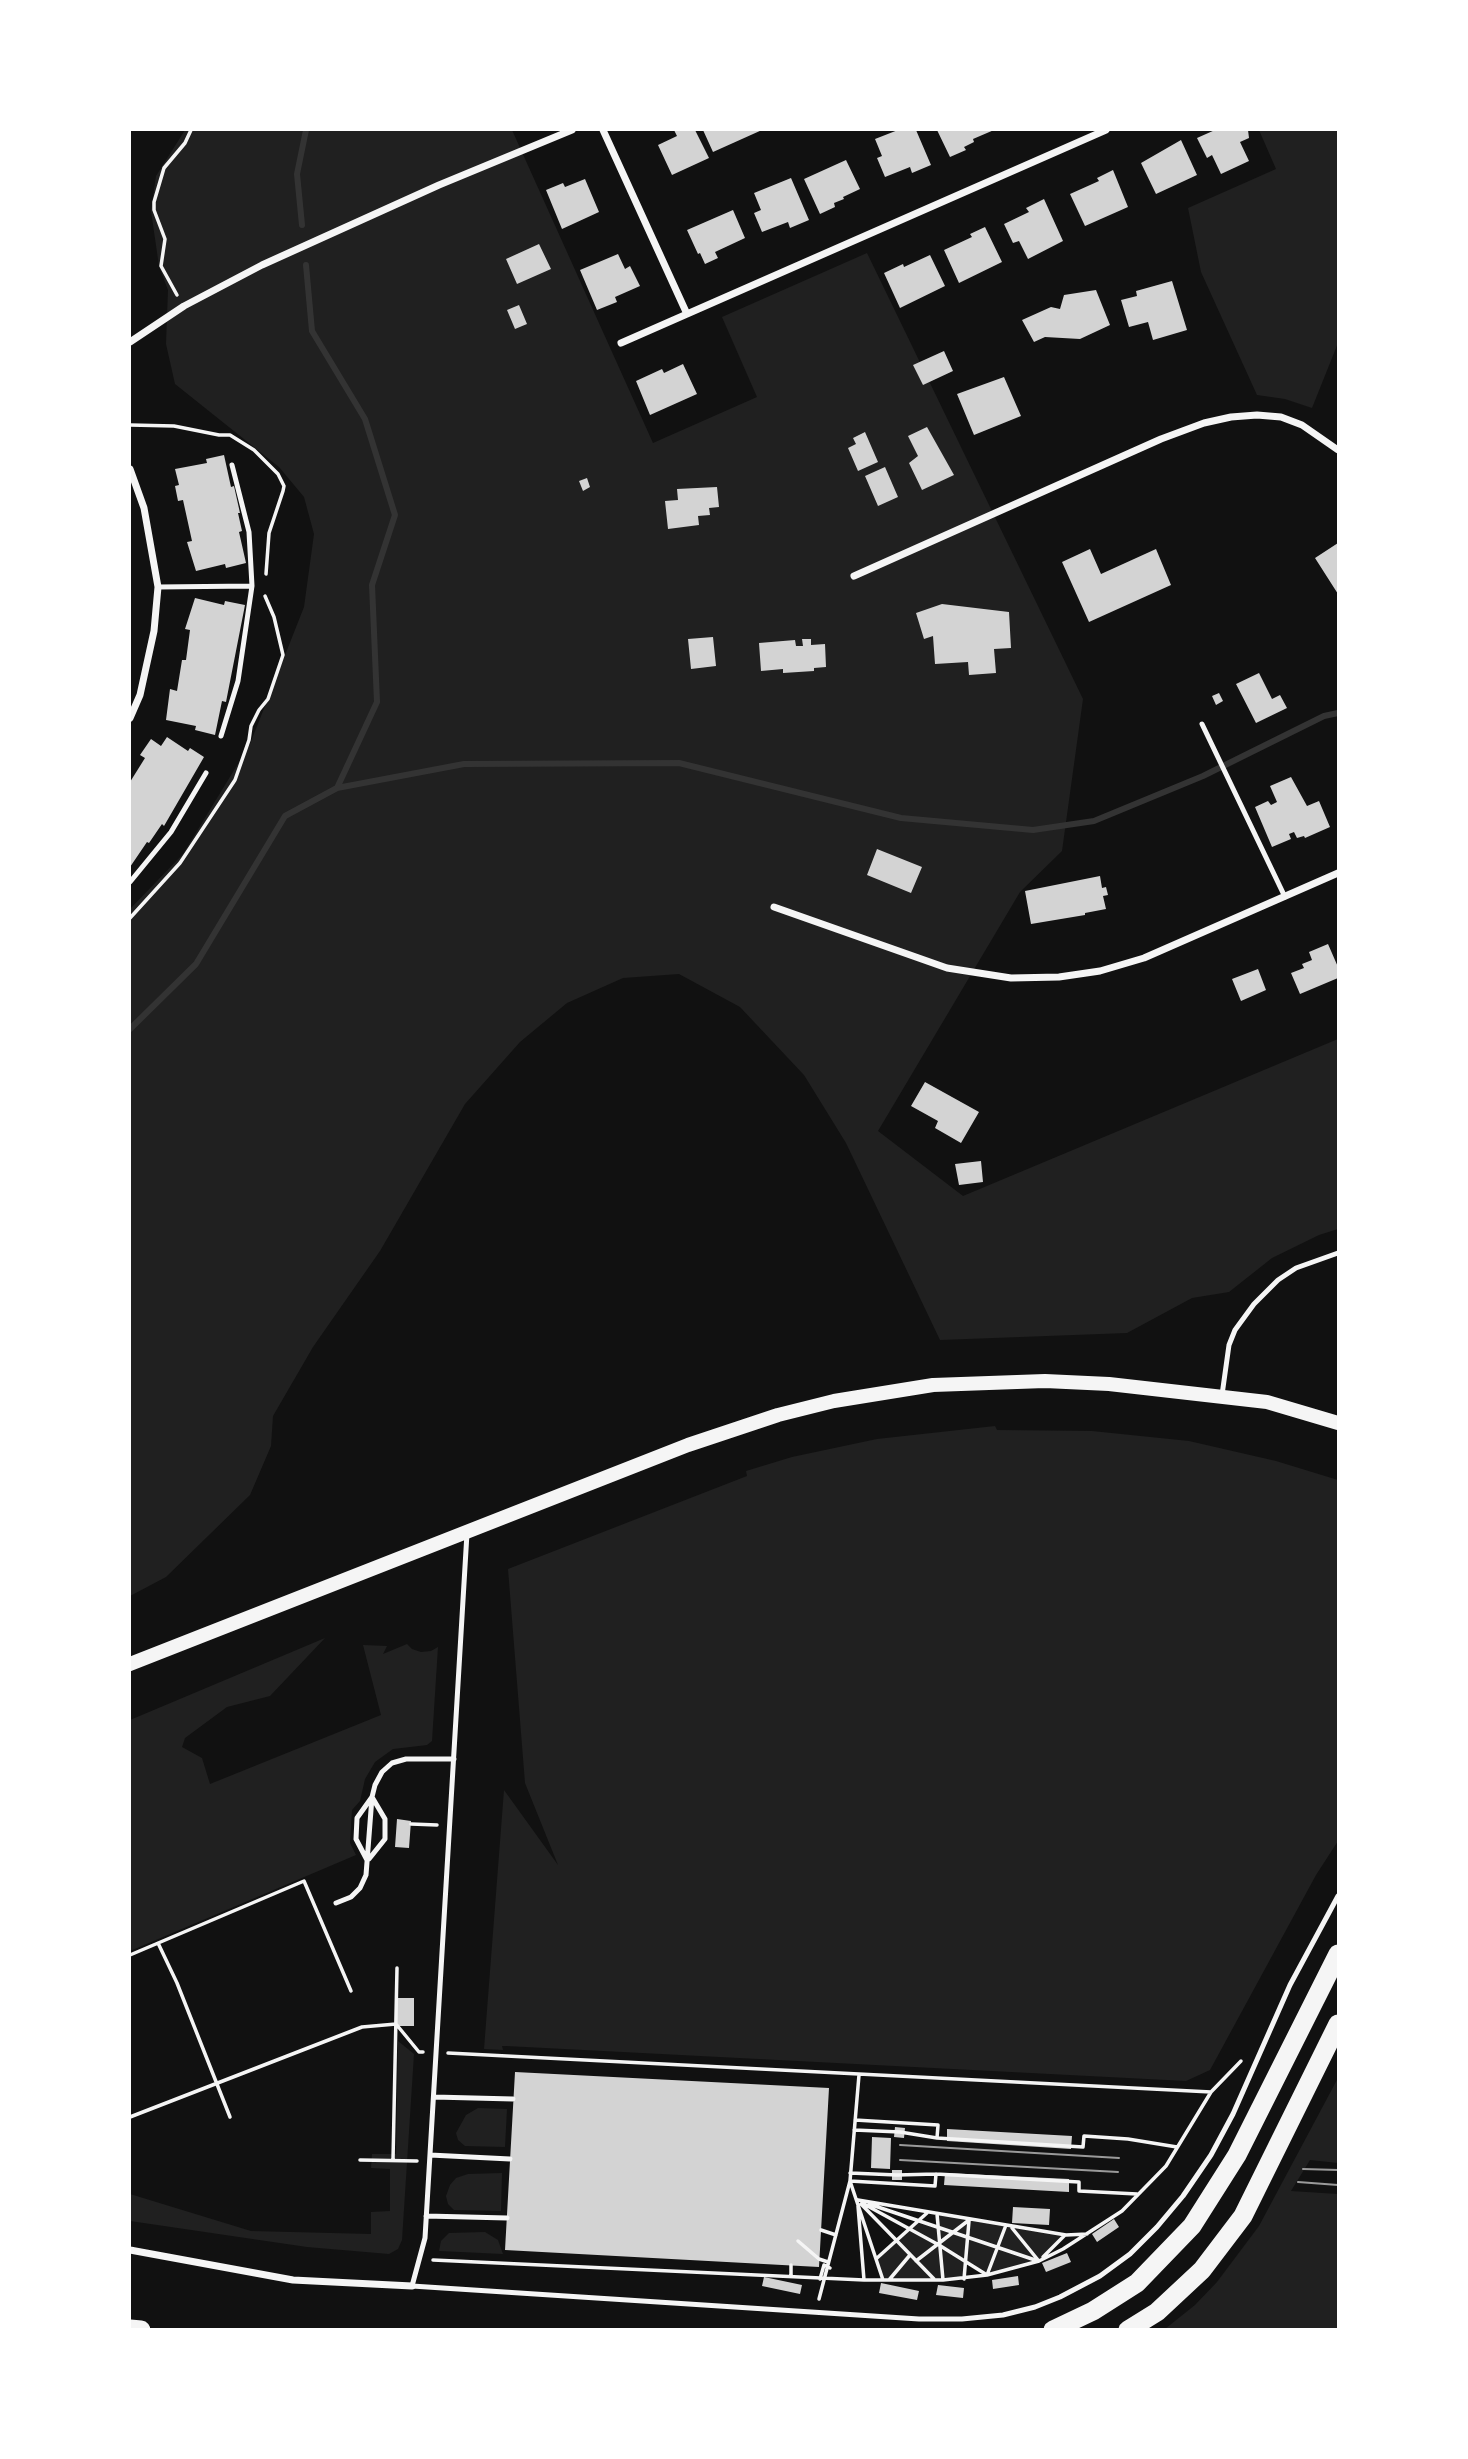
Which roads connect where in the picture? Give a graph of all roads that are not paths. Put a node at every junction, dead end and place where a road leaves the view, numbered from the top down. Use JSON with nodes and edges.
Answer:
{"nodes":[{"id":1,"x":572,"y":130,"type":"edge"},
{"id":2,"x":603,"y":130,"type":"edge"},
{"id":3,"x":1106,"y":130,"type":"edge"},
{"id":4,"x":1092,"y":132,"type":"edge"},
{"id":5,"x":687,"y":314,"type":"junction"},
{"id":6,"x":130,"y":342,"type":"edge"},
{"id":7,"x":621,"y":343,"type":"dead end"},
{"id":8,"x":1339,"y":450,"type":"edge"},
{"id":9,"x":232,"y":466,"type":"dead end"},
{"id":10,"x":130,"y":468,"type":"edge"},
{"id":11,"x":853,"y":576,"type":"dead end"},
{"id":12,"x":252,"y":586,"type":"junction"},
{"id":13,"x":158,"y":587,"type":"junction"},
{"id":14,"x":130,"y":718,"type":"edge"},
{"id":15,"x":1202,"y":723,"type":"dead end"},
{"id":16,"x":221,"y":736,"type":"dead end"},
{"id":17,"x":206,"y":773,"type":"dead end"},
{"id":18,"x":1339,"y":873,"type":"edge"},
{"id":19,"x":130,"y":881,"type":"edge"},
{"id":20,"x":1284,"y":897,"type":"junction"},
{"id":21,"x":774,"y":907,"type":"dead end"},
{"id":22,"x":1339,"y":1253,"type":"edge"},
{"id":23,"x":1222,"y":1397,"type":"junction"},
{"id":24,"x":1339,"y":1423,"type":"edge"},
{"id":25,"x":467,"y":1531,"type":"junction"},
{"id":26,"x":130,"y":1664,"type":"edge"},
{"id":27,"x":454,"y":1759,"type":"junction"},
{"id":28,"x":372,"y":1797,"type":"junction"},
{"id":29,"x":367,"y":1861,"type":"junction"},
{"id":30,"x":1339,"y":1896,"type":"edge"},
{"id":31,"x":336,"y":1903,"type":"dead end"},
{"id":32,"x":1339,"y":1954,"type":"edge"},
{"id":33,"x":1339,"y":2024,"type":"edge"},
{"id":34,"x":434,"y":2097,"type":"junction"},
{"id":35,"x":513,"y":2099,"type":"dead end"},
{"id":36,"x":430,"y":2158,"type":"junction"},
{"id":37,"x":510,"y":2159,"type":"dead end"},
{"id":38,"x":426,"y":2217,"type":"junction"},
{"id":39,"x":507,"y":2218,"type":"dead end"},
{"id":40,"x":130,"y":2250,"type":"edge"},
{"id":41,"x":412,"y":2286,"type":"junction"},
{"id":42,"x":130,"y":2329,"type":"edge"},
{"id":43,"x":141,"y":2329,"type":"edge"},
{"id":44,"x":1053,"y":2329,"type":"edge"},
{"id":45,"x":1128,"y":2329,"type":"edge"}],
"edges":[{"from":1,"to":6,"type":"street"},
{"from":2,"to":5,"type":"street"},
{"from":3,"to":4,"type":"street"},
{"from":4,"to":5,"type":"street"},
{"from":5,"to":7,"type":"street"},
{"from":8,"to":11,"type":"street"},
{"from":9,"to":12,"type":"lane"},
{"from":10,"to":13,"type":"street"},
{"from":12,"to":13,"type":"lane"},
{"from":12,"to":16,"type":"lane"},
{"from":13,"to":14,"type":"street"},
{"from":15,"to":20,"type":"lane"},
{"from":17,"to":19,"type":"lane"},
{"from":18,"to":20,"type":"street"},
{"from":20,"to":21,"type":"street"},
{"from":22,"to":23,"type":"lane"},
{"from":23,"to":24,"type":"main road"},
{"from":23,"to":25,"type":"main road"},
{"from":25,"to":26,"type":"main road"},
{"from":25,"to":27,"type":"lane"},
{"from":27,"to":28,"type":"lane"},
{"from":27,"to":34,"type":"lane"},
{"from":28,"to":29,"type":"lane"},
{"from":28,"to":29,"type":"lane"},
{"from":28,"to":29,"type":"lane"},
{"from":29,"to":31,"type":"lane"},
{"from":30,"to":41,"type":"lane"},
{"from":32,"to":44,"type":"highway"},
{"from":33,"to":45,"type":"highway"},
{"from":34,"to":35,"type":"lane"},
{"from":34,"to":36,"type":"lane"},
{"from":36,"to":37,"type":"lane"},
{"from":36,"to":38,"type":"lane"},
{"from":38,"to":39,"type":"lane"},
{"from":38,"to":41,"type":"lane"},
{"from":40,"to":41,"type":"street"},
{"from":42,"to":43,"type":"highway"}]}
